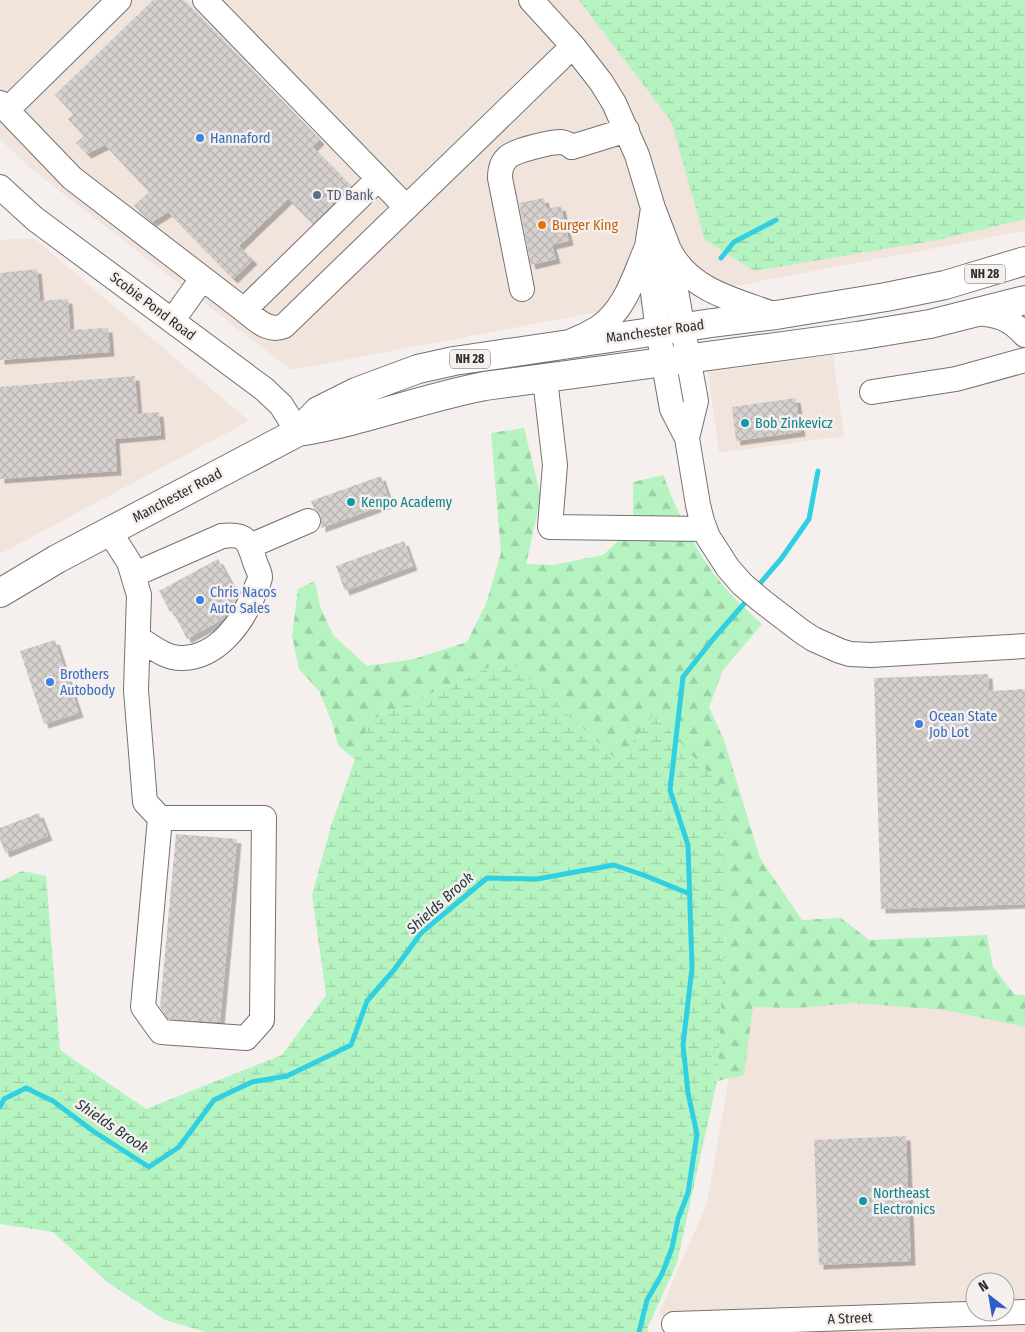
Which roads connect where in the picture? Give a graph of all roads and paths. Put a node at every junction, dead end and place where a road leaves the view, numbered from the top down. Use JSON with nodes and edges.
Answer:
{"nodes":[{"id":1,"x":119,"y":0,"type":"edge"},
{"id":2,"x":205,"y":0,"type":"edge"},
{"id":3,"x":530,"y":0,"type":"edge"},
{"id":4,"x":573,"y":46,"type":"junction"},
{"id":5,"x":3,"y":106,"type":"edge"},
{"id":6,"x":627,"y":130,"type":"junction"},
{"id":7,"x":378,"y":179,"type":"junction"},
{"id":8,"x":0,"y":187,"type":"edge"},
{"id":9,"x":406,"y":208,"type":"junction"},
{"id":10,"x":658,"y":247,"type":"junction"},
{"id":11,"x":1025,"y":261,"type":"edge"},
{"id":12,"x":202,"y":279,"type":"junction"},
{"id":13,"x":522,"y":289,"type":"dead end"},
{"id":14,"x":1025,"y":300,"type":"edge"},
{"id":15,"x":244,"y":310,"type":"junction"},
{"id":16,"x":974,"y":313,"type":"junction"},
{"id":17,"x":776,"y":315,"type":"junction"},
{"id":18,"x":172,"y":321,"type":"junction"},
{"id":19,"x":670,"y":329,"type":"junction"},
{"id":20,"x":1025,"y":335,"type":"edge"},
{"id":21,"x":565,"y":345,"type":"junction"},
{"id":22,"x":676,"y":360,"type":"junction"},
{"id":23,"x":1025,"y":360,"type":"edge"},
{"id":24,"x":545,"y":379,"type":"junction"},
{"id":25,"x":872,"y":392,"type":"dead end"},
{"id":26,"x":298,"y":432,"type":"junction"},
{"id":27,"x":308,"y":521,"type":"dead end"},
{"id":28,"x":705,"y":529,"type":"junction"},
{"id":29,"x":109,"y":531,"type":"junction"},
{"id":30,"x":250,"y":546,"type":"junction"},
{"id":31,"x":133,"y":575,"type":"junction"},
{"id":32,"x":0,"y":593,"type":"edge"},
{"id":33,"x":138,"y":638,"type":"junction"},
{"id":34,"x":1025,"y":646,"type":"edge"},
{"id":35,"x":160,"y":818,"type":"junction"},
{"id":36,"x":1025,"y":1312,"type":"edge"},
{"id":37,"x":690,"y":1327,"type":"edge"}],
"edges":[{"from":1,"to":5,"type":"street"},
{"from":2,"to":7,"type":"street"},
{"from":3,"to":4,"type":"street"},
{"from":4,"to":6,"type":"street"},
{"from":4,"to":9,"type":"street"},
{"from":5,"to":12,"type":"street"},
{"from":6,"to":10,"type":"street"},
{"from":6,"to":13,"type":"street"},
{"from":7,"to":9,"type":"street"},
{"from":7,"to":15,"type":"street"},
{"from":8,"to":18,"type":"street","name":"Scobie Pond Road"},
{"from":9,"to":15,"type":"street"},
{"from":10,"to":17,"type":"street"},
{"from":10,"to":19,"type":"street"},
{"from":10,"to":21,"type":"street"},
{"from":11,"to":17,"type":"main road","name":"Manchester Road","number":"NH 28"},
{"from":12,"to":15,"type":"street"},
{"from":12,"to":18,"type":"street"},
{"from":14,"to":16,"type":"main road","name":"Manchester Road","number":"NH 28"},
{"from":16,"to":20,"type":"street"},
{"from":16,"to":22,"type":"main road","name":"Manchester Road","number":"NH 28"},
{"from":17,"to":19,"type":"main road","name":"Manchester Road","number":"NH 28"},
{"from":18,"to":26,"type":"street","name":"Scobie Pond Road"},
{"from":19,"to":21,"type":"main road","name":"Manchester Road","number":"NH 28"},
{"from":19,"to":22,"type":"street"},
{"from":21,"to":26,"type":"main road","name":"Manchester Road","number":"NH 28"},
{"from":22,"to":24,"type":"main road","name":"Manchester Road","number":"NH 28"},
{"from":22,"to":28,"type":"street"},
{"from":23,"to":25,"type":"street"},
{"from":24,"to":26,"type":"main road","name":"Manchester Road","number":"NH 28"},
{"from":24,"to":28,"type":"street"},
{"from":26,"to":29,"type":"main road","name":"Manchester Road","number":"NH 28"},
{"from":27,"to":30,"type":"street"},
{"from":28,"to":34,"type":"street"},
{"from":29,"to":31,"type":"street"},
{"from":29,"to":32,"type":"main road","name":"Manchester Road","number":"NH 28"},
{"from":30,"to":31,"type":"street"},
{"from":30,"to":33,"type":"street"},
{"from":31,"to":33,"type":"street"},
{"from":33,"to":35,"type":"street"},
{"from":35,"to":35,"type":"street"},
{"from":36,"to":37,"type":"street","name":"A Street"}]}
